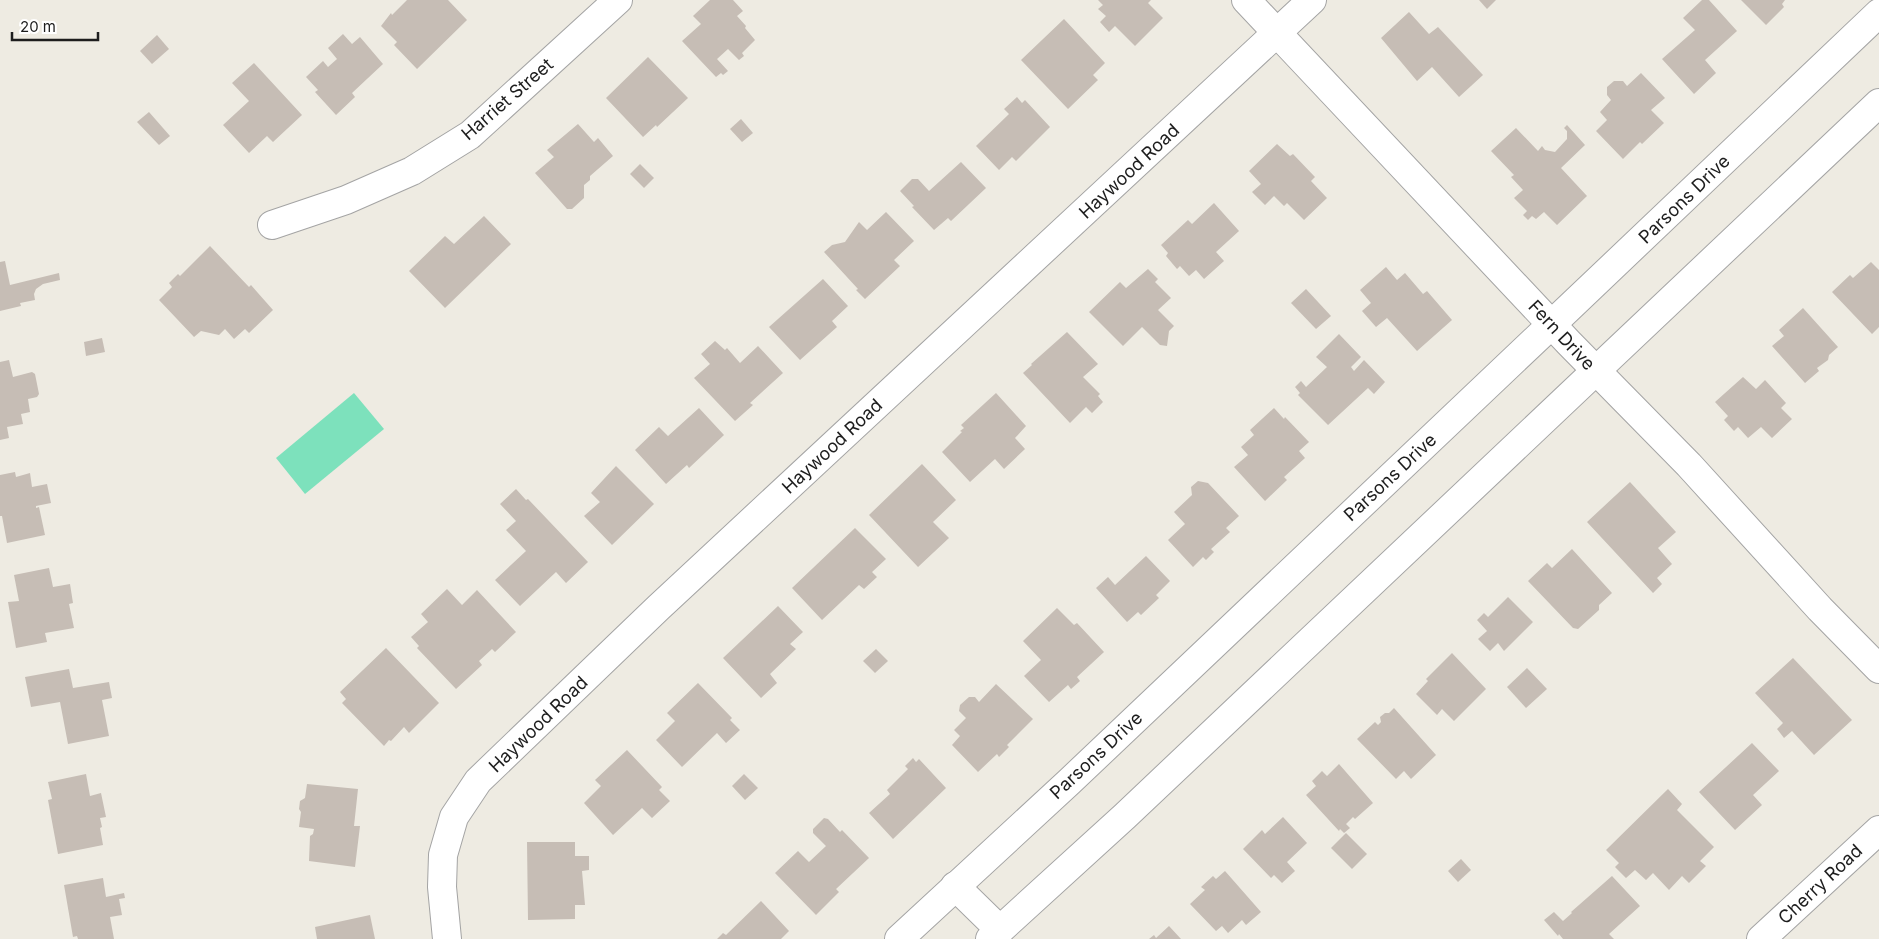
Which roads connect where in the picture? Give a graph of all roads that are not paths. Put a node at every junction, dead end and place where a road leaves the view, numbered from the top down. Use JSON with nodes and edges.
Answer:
{"nodes":[{"id":1,"x":618,"y":0,"type":"edge"},
{"id":2,"x":1246,"y":0,"type":"edge"},
{"id":3,"x":1312,"y":0,"type":"edge"},
{"id":4,"x":1879,"y":12,"type":"edge"},
{"id":5,"x":1278,"y":32,"type":"junction"},
{"id":6,"x":1879,"y":102,"type":"edge"},
{"id":7,"x":272,"y":225,"type":"dead end"},
{"id":8,"x":1552,"y":324,"type":"junction"},
{"id":9,"x":1596,"y":371,"type":"junction"},
{"id":10,"x":1879,"y":669,"type":"edge"},
{"id":11,"x":1879,"y":830,"type":"edge"},
{"id":12,"x":955,"y":886,"type":"junction"},
{"id":13,"x":995,"y":934,"type":"edge"},
{"id":14,"x":447,"y":939,"type":"edge"},
{"id":15,"x":899,"y":939,"type":"edge"},
{"id":16,"x":1761,"y":939,"type":"edge"}],
"edges":[{"from":1,"to":7,"type":"street","name":"Harriet Street"},
{"from":2,"to":5,"type":"street","name":"Fern Drive"},
{"from":3,"to":5,"type":"street","name":"Haywood Road"},
{"from":4,"to":8,"type":"street","name":"Parsons Drive"},
{"from":5,"to":8,"type":"street","name":"Fern Drive"},
{"from":5,"to":14,"type":"street","name":"Haywood Road"},
{"from":6,"to":9,"type":"street"},
{"from":8,"to":9,"type":"street","name":"Fern Drive"},
{"from":8,"to":12,"type":"street","name":"Parsons Drive"},
{"from":9,"to":10,"type":"street","name":"Fern Drive"},
{"from":9,"to":13,"type":"street"},
{"from":11,"to":16,"type":"street","name":"Cherry Road"},
{"from":12,"to":13,"type":"street"},
{"from":12,"to":15,"type":"street","name":"Parsons Drive"}]}
